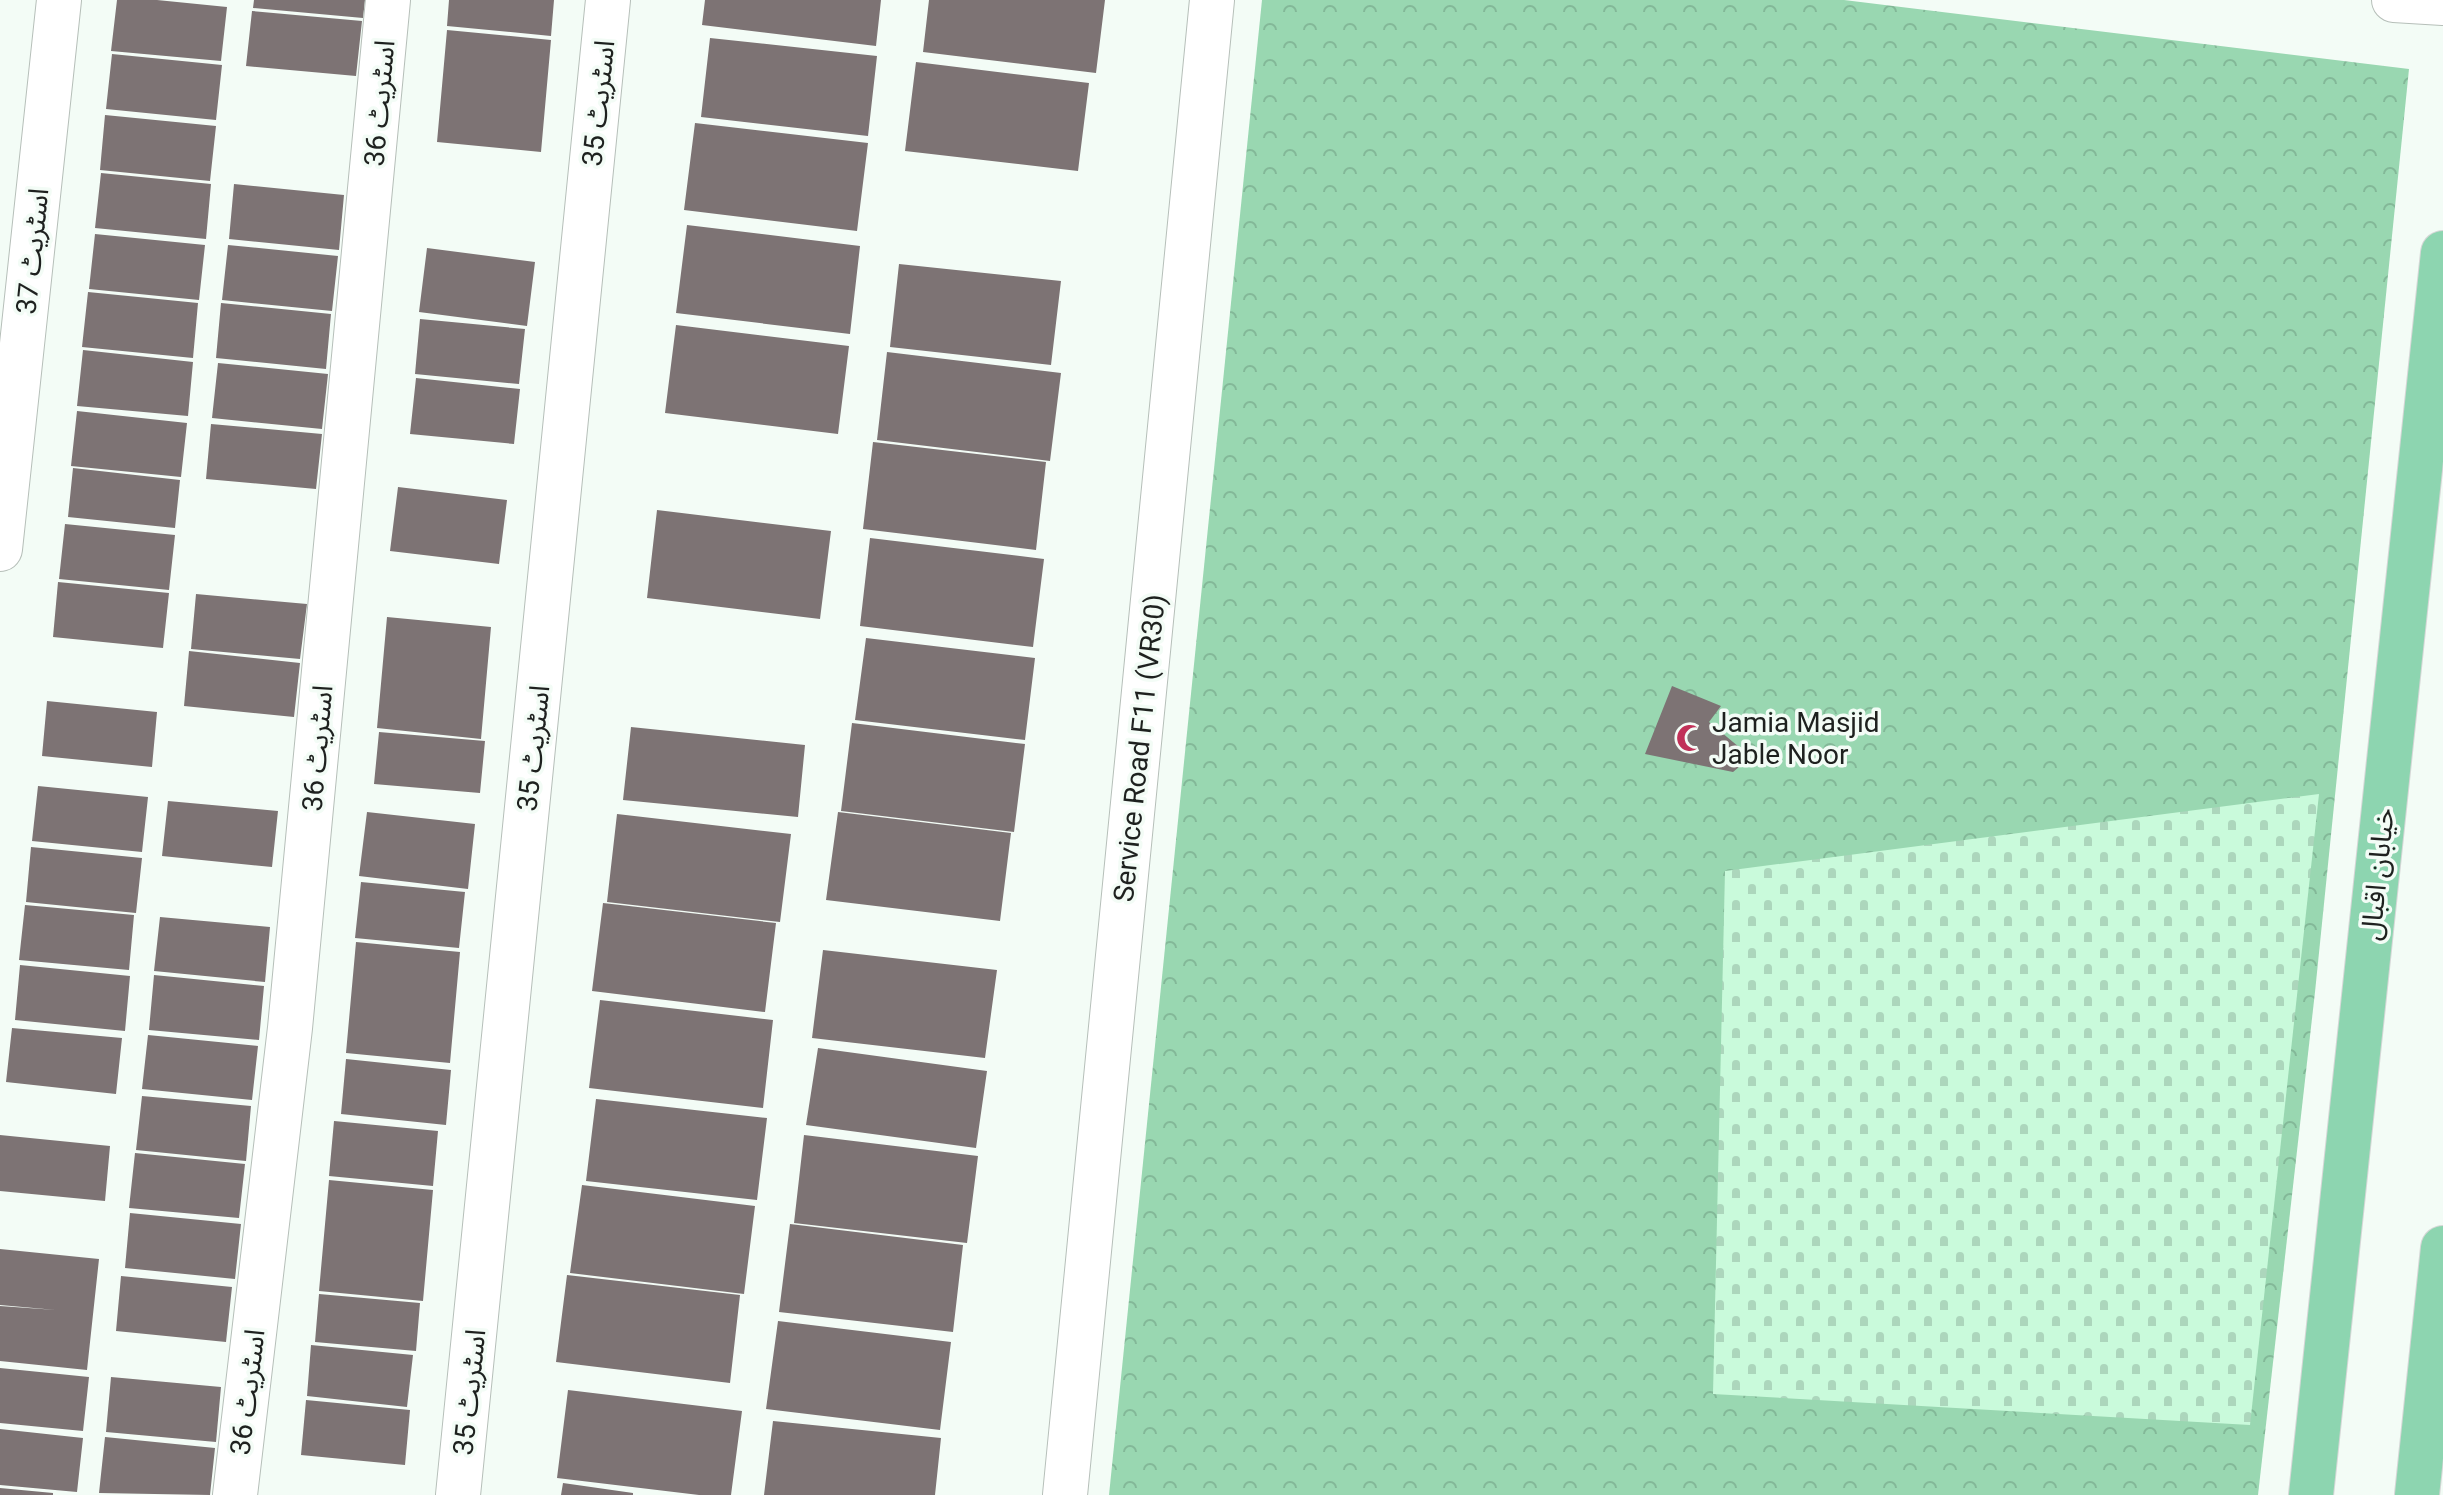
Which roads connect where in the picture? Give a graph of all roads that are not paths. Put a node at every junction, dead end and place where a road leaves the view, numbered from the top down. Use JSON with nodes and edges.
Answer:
{"nodes":[{"id":1,"x":59,"y":0,"type":"edge"},
{"id":2,"x":388,"y":0,"type":"edge"},
{"id":3,"x":608,"y":0,"type":"edge"},
{"id":4,"x":1212,"y":0,"type":"edge"},
{"id":5,"x":2394,"y":0,"type":"edge"},
{"id":6,"x":2443,"y":3,"type":"edge"},
{"id":7,"x":2443,"y":253,"type":"edge"},
{"id":8,"x":2430,"y":501,"type":"edge"},
{"id":9,"x":0,"y":549,"type":"edge"},
{"id":10,"x":2443,"y":1248,"type":"edge"},
{"id":11,"x":235,"y":1495,"type":"edge"},
{"id":12,"x":458,"y":1495,"type":"edge"},
{"id":13,"x":1065,"y":1495,"type":"edge"},
{"id":14,"x":2311,"y":1495,"type":"edge"},
{"id":15,"x":2417,"y":1495,"type":"edge"}],
"edges":[{"from":1,"to":9,"type":"street","name":"اسٹریٹ 37"},
{"from":2,"to":11,"type":"street","name":"اسٹریٹ 36"},
{"from":3,"to":12,"type":"street","name":"اسٹریٹ 35"},
{"from":4,"to":13,"type":"street","name":"Service Road F11 (VR30)"},
{"from":5,"to":6,"type":"street"},
{"from":7,"to":8,"type":"main road","name":"خیابان اقبال"},
{"from":8,"to":14,"type":"main road","name":"خیابان اقبال"},
{"from":10,"to":15,"type":"main road"}]}
